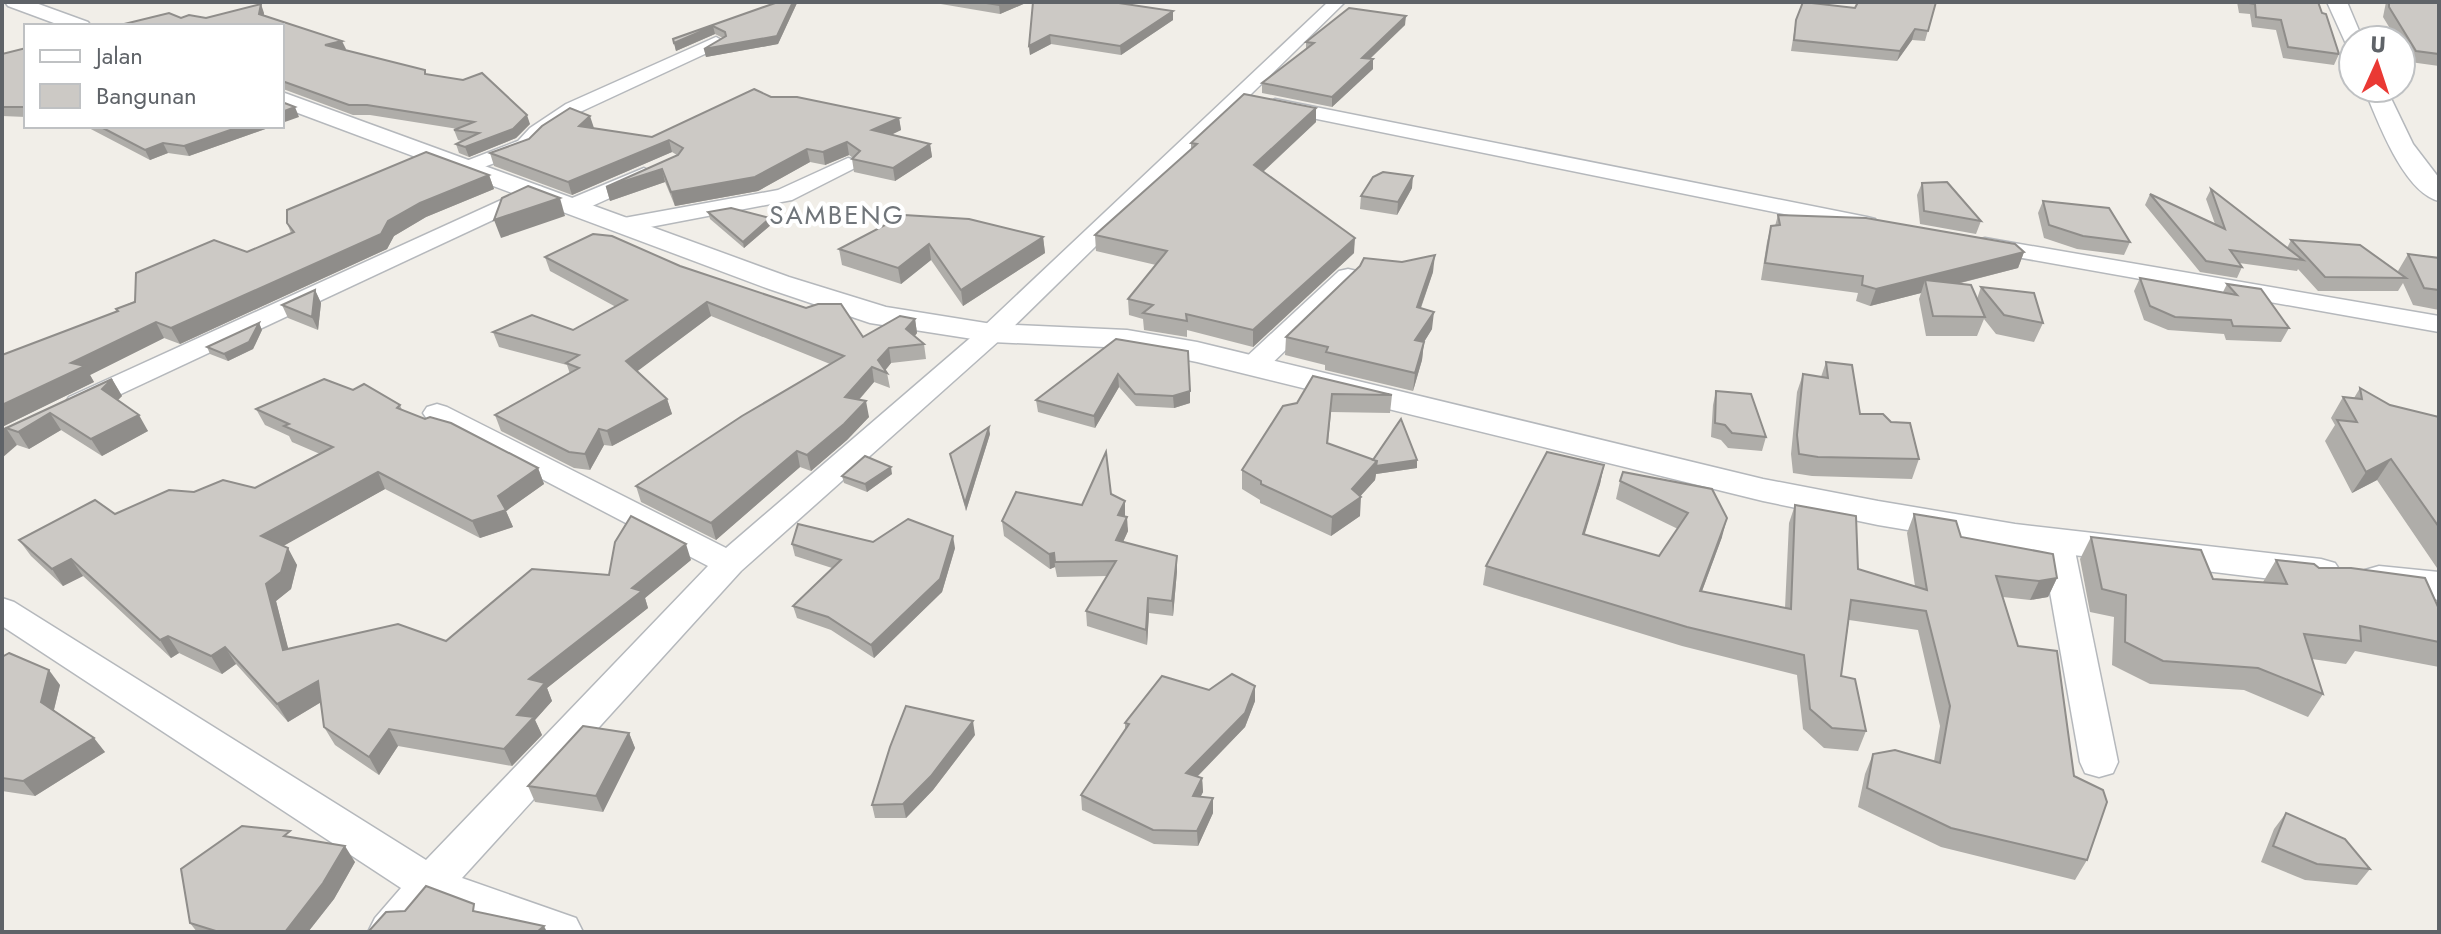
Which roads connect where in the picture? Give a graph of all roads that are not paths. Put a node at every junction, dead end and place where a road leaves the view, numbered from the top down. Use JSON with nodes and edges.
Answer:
{"nodes":[{"id":1,"x":15,"y":2,"type":"edge"},
{"id":2,"x":1337,"y":2,"type":"edge"},
{"id":3,"x":2337,"y":2,"type":"edge"},
{"id":4,"x":76,"y":24,"type":"edge"},
{"id":5,"x":2346,"y":24,"type":"edge"},
{"id":6,"x":716,"y":42,"type":"edge"},
{"id":7,"x":1238,"y":97,"type":"junction"},
{"id":8,"x":284,"y":100,"type":"edge"},
{"id":9,"x":2382,"y":104,"type":"edge"},
{"id":10,"x":848,"y":164,"type":"edge"},
{"id":11,"x":468,"y":167,"type":"junction"},
{"id":12,"x":659,"y":168,"type":"edge"},
{"id":13,"x":534,"y":192,"type":"junction"},
{"id":14,"x":2439,"y":193,"type":"edge"},
{"id":15,"x":573,"y":206,"type":"junction"},
{"id":16,"x":624,"y":225,"type":"junction"},
{"id":17,"x":1888,"y":228,"type":"edge"},
{"id":18,"x":1966,"y":242,"type":"edge"},
{"id":19,"x":1348,"y":276,"type":"edge"},
{"id":20,"x":2439,"y":324,"type":"edge"},
{"id":21,"x":992,"y":333,"type":"junction"},
{"id":22,"x":1253,"y":366,"type":"junction"},
{"id":23,"x":60,"y":412,"type":"edge"},
{"id":24,"x":437,"y":413,"type":"dead end"},
{"id":25,"x":2057,"y":541,"type":"junction"},
{"id":26,"x":729,"y":563,"type":"junction"},
{"id":27,"x":2439,"y":586,"type":"edge"},
{"id":28,"x":2,"y":610,"type":"edge"},
{"id":29,"x":2099,"y":762,"type":"dead end"},
{"id":30,"x":430,"y":884,"type":"junction"},
{"id":31,"x":390,"y":932,"type":"edge"},
{"id":32,"x":561,"y":932,"type":"edge"}],
"edges":[{"from":1,"to":4,"type":"street"},
{"from":2,"to":7,"type":"street"},
{"from":3,"to":5,"type":"street"},
{"from":6,"to":11,"type":"street"},
{"from":7,"to":17,"type":"street"},
{"from":7,"to":21,"type":"street"},
{"from":8,"to":11,"type":"street"},
{"from":9,"to":14,"type":"street"},
{"from":10,"to":16,"type":"street"},
{"from":11,"to":13,"type":"street"},
{"from":12,"to":15,"type":"street"},
{"from":13,"to":15,"type":"street"},
{"from":13,"to":23,"type":"street"},
{"from":15,"to":16,"type":"street"},
{"from":16,"to":21,"type":"street"},
{"from":18,"to":20,"type":"street"},
{"from":19,"to":22,"type":"street"},
{"from":21,"to":22,"type":"street"},
{"from":21,"to":26,"type":"street"},
{"from":22,"to":25,"type":"street"},
{"from":24,"to":26,"type":"street"},
{"from":25,"to":27,"type":"street"},
{"from":25,"to":29,"type":"street"},
{"from":26,"to":30,"type":"street"},
{"from":28,"to":30,"type":"street"},
{"from":30,"to":31,"type":"street"},
{"from":30,"to":32,"type":"street"}]}
